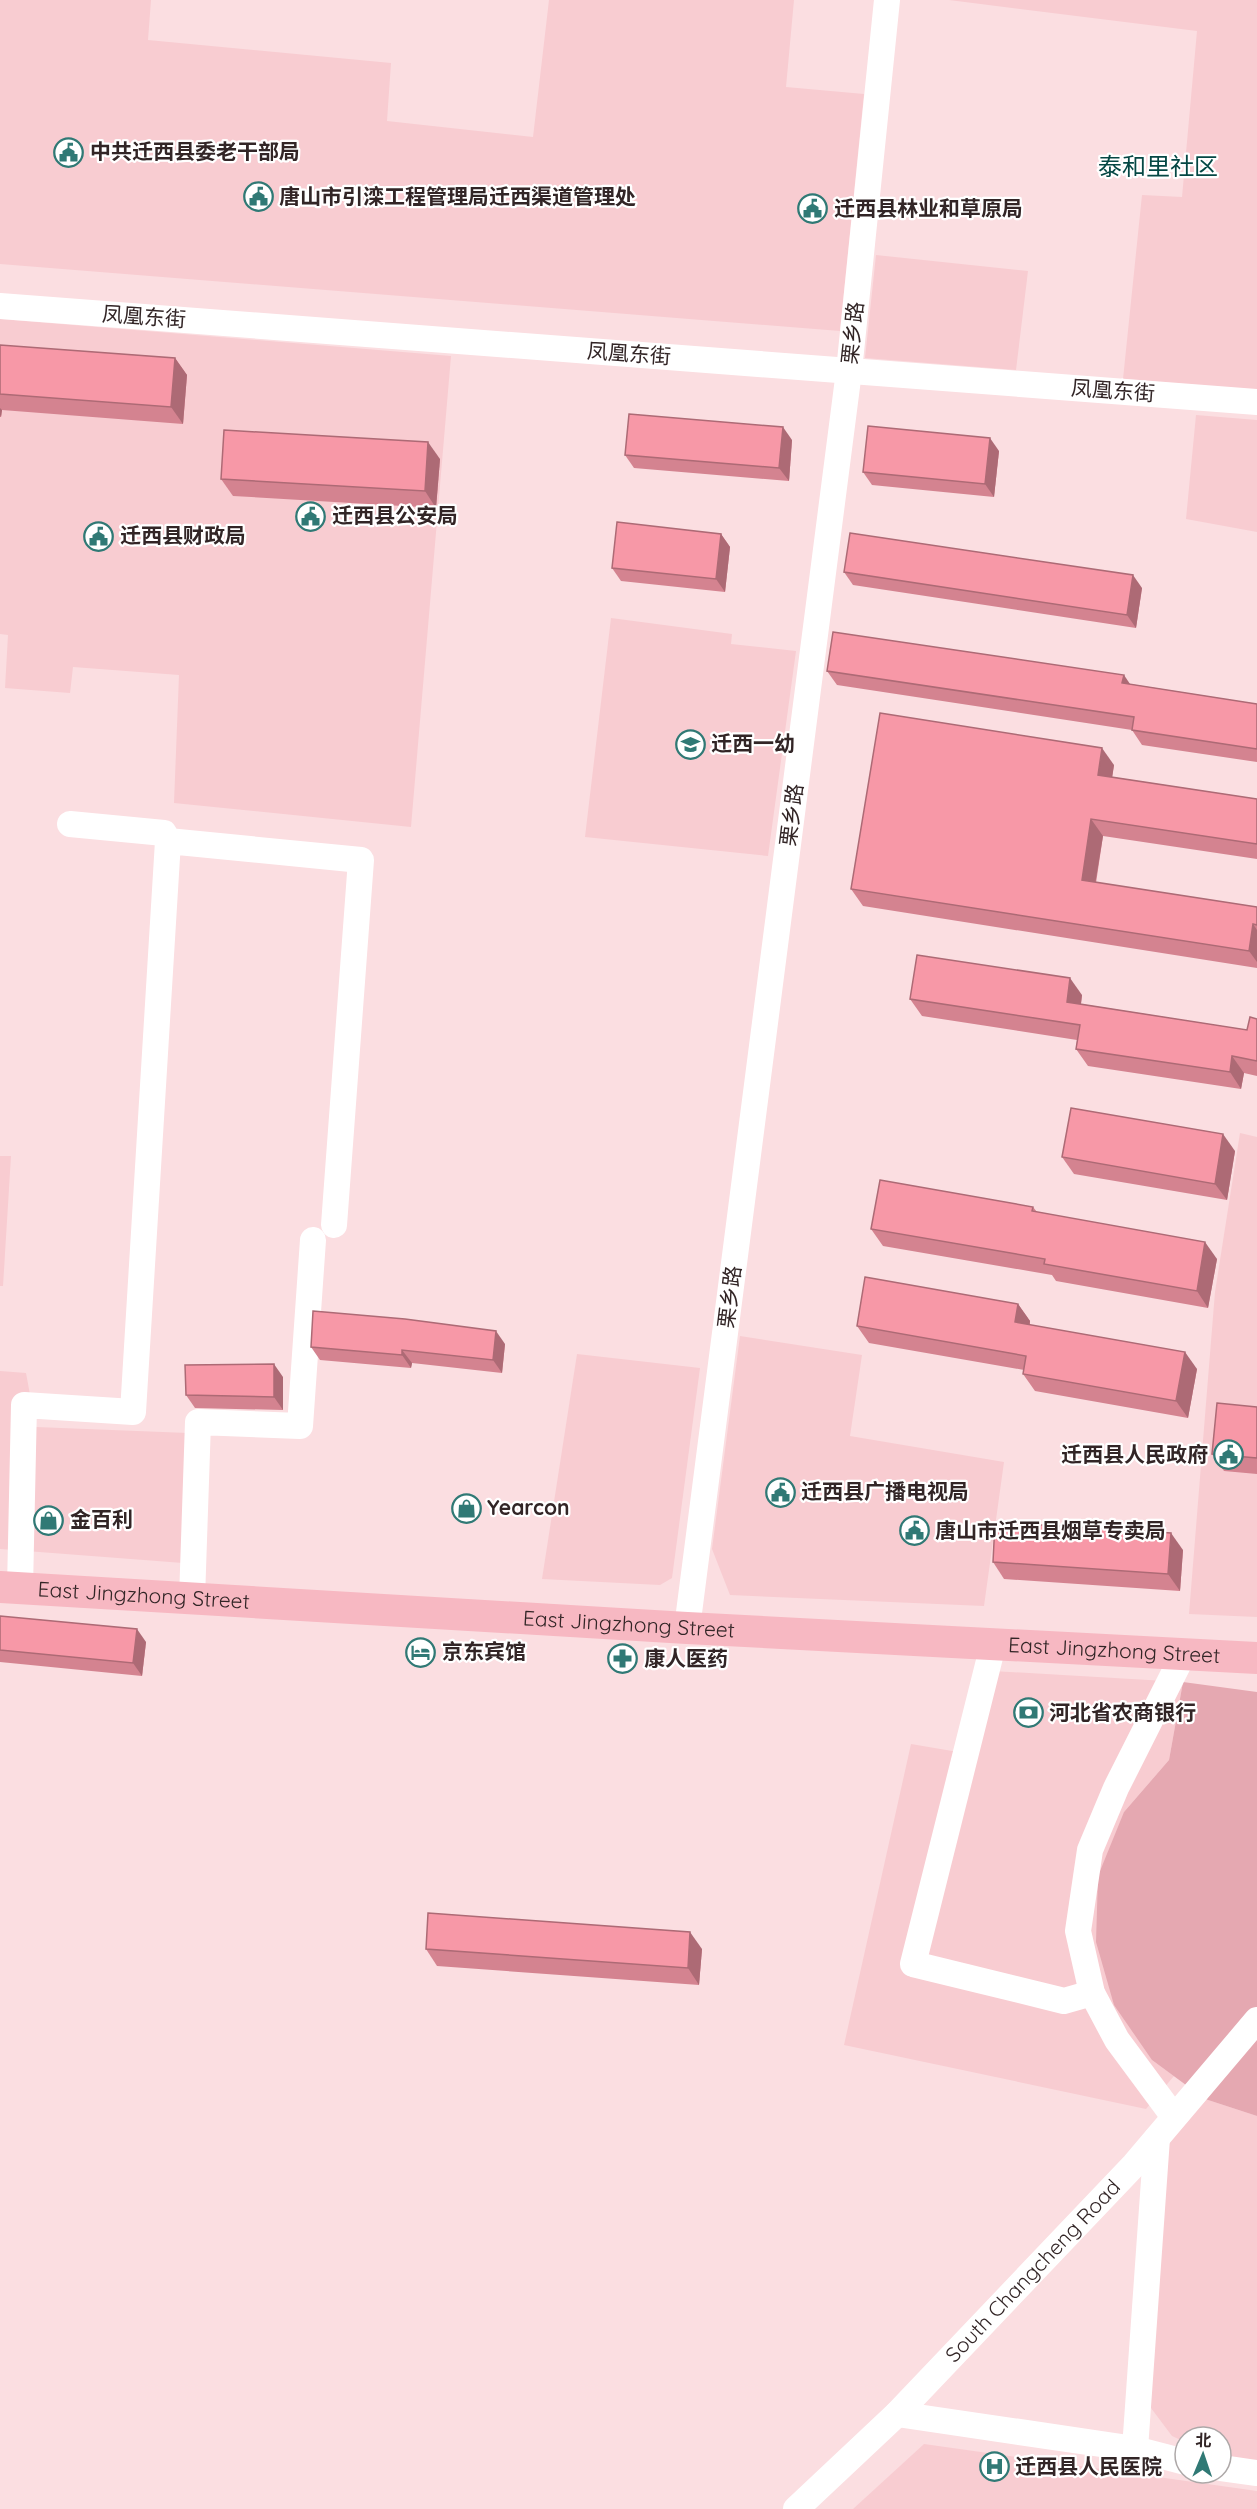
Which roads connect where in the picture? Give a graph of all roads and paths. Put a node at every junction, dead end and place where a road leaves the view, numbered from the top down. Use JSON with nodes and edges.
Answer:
{"nodes":[{"id":1,"x":887,"y":0,"type":"edge"},
{"id":2,"x":0,"y":306,"type":"edge"},
{"id":3,"x":849,"y":371,"type":"junction"},
{"id":4,"x":1257,"y":402,"type":"edge"},
{"id":5,"x":70,"y":824,"type":"dead end"},
{"id":6,"x":168,"y":841,"type":"junction"},
{"id":7,"x":334,"y":1225,"type":"dead end"},
{"id":8,"x":313,"y":1239,"type":"dead end"},
{"id":9,"x":10,"y":1587,"type":"edge"},
{"id":10,"x":192,"y":1599,"type":"junction"},
{"id":11,"x":687,"y":1628,"type":"junction"},
{"id":12,"x":993,"y":1645,"type":"junction"},
{"id":13,"x":1183,"y":1655,"type":"junction"},
{"id":14,"x":1257,"y":1658,"type":"edge"},
{"id":15,"x":1092,"y":1993,"type":"junction"},
{"id":16,"x":1257,"y":2020,"type":"edge"},
{"id":17,"x":1174,"y":2117,"type":"junction"},
{"id":18,"x":1157,"y":2138,"type":"junction"},
{"id":19,"x":897,"y":2414,"type":"junction"},
{"id":20,"x":1135,"y":2449,"type":"junction"},
{"id":21,"x":1173,"y":2459,"type":"edge"},
{"id":22,"x":1233,"y":2470,"type":"edge"},
{"id":23,"x":1257,"y":2473,"type":"edge"},
{"id":24,"x":796,"y":2509,"type":"edge"}],
"edges":[{"from":1,"to":3,"type":"street","name":"栗乡路"},
{"from":2,"to":3,"type":"street","name":"凤凰东街"},
{"from":3,"to":4,"type":"street","name":"凤凰东街"},
{"from":3,"to":11,"type":"street","name":"栗乡路"},
{"from":5,"to":6,"type":"street"},
{"from":6,"to":7,"type":"street"},
{"from":6,"to":9,"type":"street"},
{"from":8,"to":10,"type":"street"},
{"from":9,"to":10,"type":"main road","name":"East Jingzhong Street"},
{"from":10,"to":11,"type":"main road","name":"East Jingzhong Street"},
{"from":11,"to":12,"type":"main road","name":"East Jingzhong Street"},
{"from":12,"to":13,"type":"main road","name":"East Jingzhong Street"},
{"from":12,"to":15,"type":"street"},
{"from":13,"to":14,"type":"main road","name":"East Jingzhong Street"},
{"from":13,"to":15,"type":"street"},
{"from":15,"to":17,"type":"street"},
{"from":16,"to":17,"type":"street","name":"South Changcheng Road"},
{"from":17,"to":18,"type":"street","name":"South Changcheng Road"},
{"from":18,"to":19,"type":"street","name":"South Changcheng Road"},
{"from":18,"to":20,"type":"street"},
{"from":19,"to":20,"type":"street"},
{"from":19,"to":24,"type":"street","name":"South Changcheng Road"},
{"from":20,"to":21,"type":"street"},
{"from":22,"to":23,"type":"street"}]}
